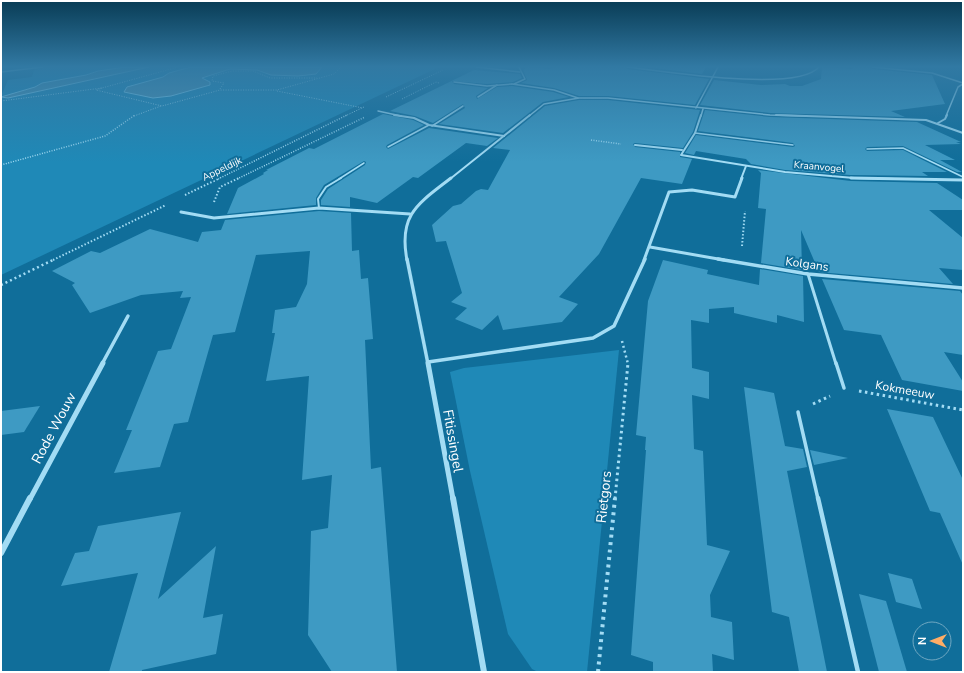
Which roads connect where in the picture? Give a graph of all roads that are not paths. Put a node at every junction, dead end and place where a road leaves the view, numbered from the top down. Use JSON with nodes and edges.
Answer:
{"nodes":[{"id":1,"x":577,"y":98,"type":"edge"},
{"id":2,"x":597,"y":98,"type":"edge"},
{"id":3,"x":701,"y":98,"type":"edge"},
{"id":4,"x":953,"y":98,"type":"edge"},
{"id":5,"x":464,"y":106,"type":"dead end"},
{"id":6,"x":696,"y":108,"type":"junction"},
{"id":7,"x":703,"y":109,"type":"junction"},
{"id":8,"x":378,"y":111,"type":"road end"},
{"id":9,"x":938,"y":123,"type":"junction"},
{"id":10,"x":431,"y":125,"type":"junction"},
{"id":11,"x":695,"y":133,"type":"junction"},
{"id":12,"x":963,"y":133,"type":"edge"},
{"id":13,"x":504,"y":136,"type":"junction"},
{"id":14,"x":635,"y":145,"type":"road end"},
{"id":15,"x":793,"y":145,"type":"dead end"},
{"id":16,"x":388,"y":148,"type":"dead end"},
{"id":17,"x":867,"y":149,"type":"dead end"},
{"id":18,"x":682,"y":150,"type":"junction"},
{"id":19,"x":364,"y":163,"type":"dead end"},
{"id":20,"x":746,"y":166,"type":"junction"},
{"id":21,"x":963,"y":178,"type":"edge"},
{"id":22,"x":320,"y":208,"type":"junction"},
{"id":23,"x":181,"y":212,"type":"dead end"},
{"id":24,"x":410,"y":214,"type":"junction"},
{"id":25,"x":650,"y":247,"type":"junction"},
{"id":26,"x":808,"y":274,"type":"junction"},
{"id":27,"x":963,"y":288,"type":"edge"},
{"id":28,"x":128,"y":316,"type":"dead end"},
{"id":29,"x":428,"y":362,"type":"junction"},
{"id":30,"x":844,"y":388,"type":"road end"},
{"id":31,"x":798,"y":412,"type":"road end"},
{"id":32,"x":1,"y":553,"type":"edge"},
{"id":33,"x":484,"y":672,"type":"edge"},
{"id":34,"x":858,"y":672,"type":"edge"}],
"edges":[{"from":1,"to":13,"type":"street","name":"Fitissingel"},
{"from":2,"to":6,"type":"street","name":"Fitissingel"},
{"from":3,"to":6,"type":"street"},
{"from":4,"to":9,"type":"street"},
{"from":5,"to":10,"type":"lane"},
{"from":6,"to":7,"type":"street","name":"Fitissingel"},
{"from":7,"to":9,"type":"street","name":"Fitissingel"},
{"from":7,"to":11,"type":"street"},
{"from":8,"to":10,"type":"street"},
{"from":9,"to":12,"type":"street","name":"Fitissingel"},
{"from":10,"to":13,"type":"street"},
{"from":10,"to":16,"type":"lane"},
{"from":11,"to":15,"type":"lane","name":"Kraanvogel"},
{"from":11,"to":18,"type":"street"},
{"from":13,"to":24,"type":"street","name":"Fitissingel"},
{"from":14,"to":18,"type":"street","name":"Kraanvogel"},
{"from":17,"to":21,"type":"lane","name":"Kraanvogel"},
{"from":18,"to":20,"type":"street","name":"Kraanvogel"},
{"from":19,"to":22,"type":"lane"},
{"from":20,"to":21,"type":"street","name":"Kraanvogel"},
{"from":20,"to":25,"type":"street"},
{"from":22,"to":23,"type":"street"},
{"from":22,"to":24,"type":"street"},
{"from":24,"to":29,"type":"street","name":"Fitissingel"},
{"from":25,"to":26,"type":"street","name":"Kolgans"},
{"from":25,"to":29,"type":"street"},
{"from":26,"to":27,"type":"street","name":"Kolgans"},
{"from":26,"to":30,"type":"lane"},
{"from":28,"to":32,"type":"street","name":"Rode Wouw"},
{"from":29,"to":33,"type":"street","name":"Fitissingel"},
{"from":31,"to":34,"type":"lane"}]}
